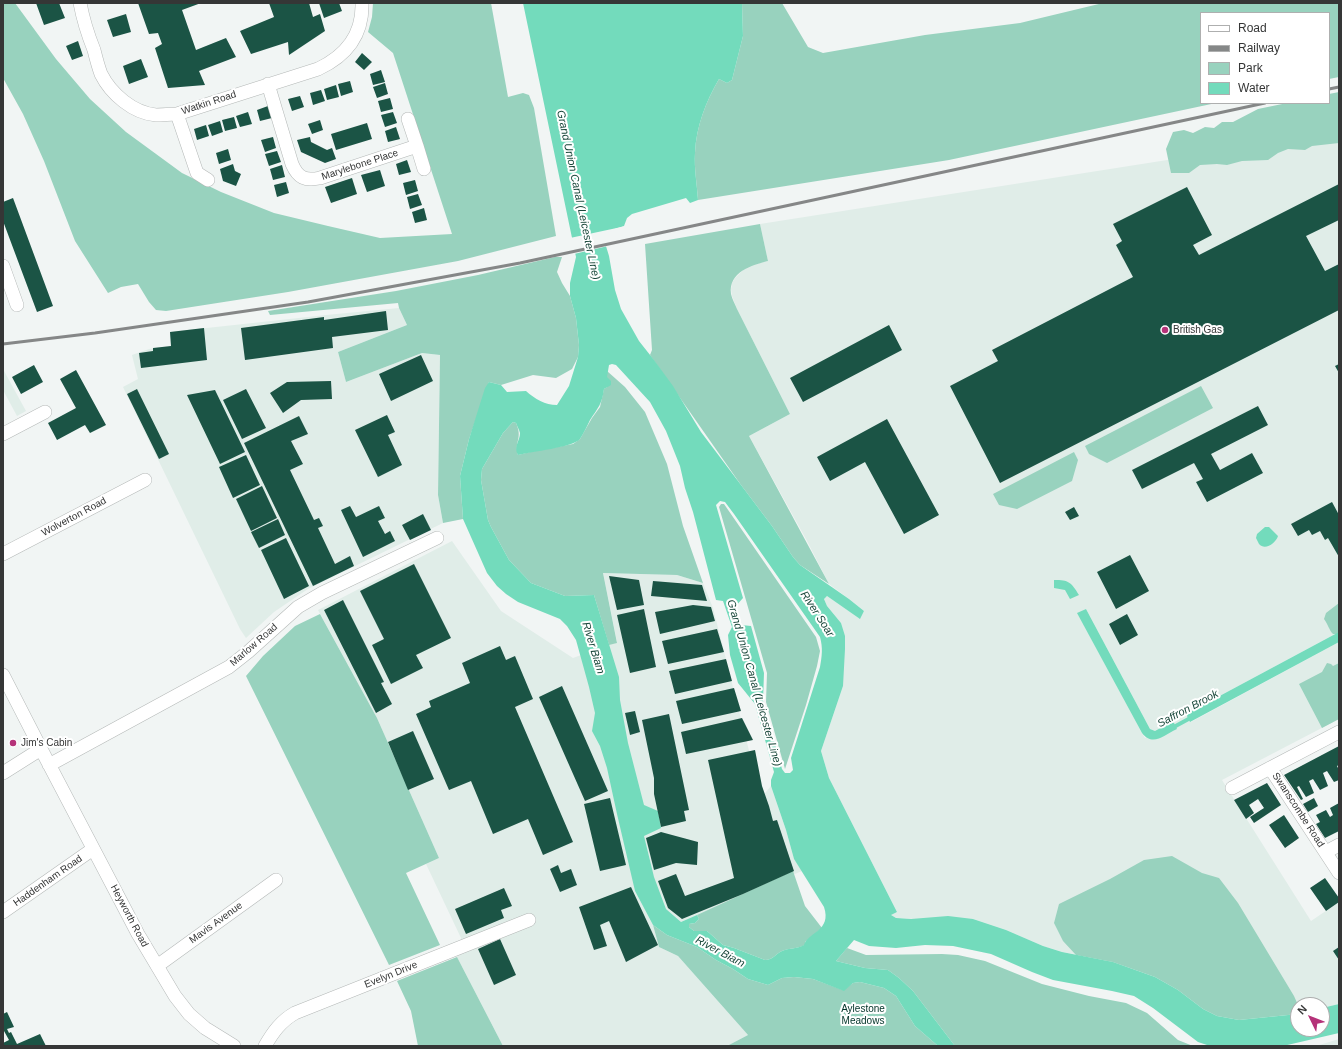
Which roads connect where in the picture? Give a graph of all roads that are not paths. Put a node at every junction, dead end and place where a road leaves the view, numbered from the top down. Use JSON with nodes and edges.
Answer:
{"nodes":[{"id":1,"x":80,"y":3,"type":"edge"},
{"id":2,"x":362,"y":3,"type":"edge"},
{"id":3,"x":268,"y":84,"type":"junction"},
{"id":4,"x":177,"y":114,"type":"junction"},
{"id":5,"x":408,"y":119,"type":"dead end"},
{"id":6,"x":417,"y":146,"type":"junction"},
{"id":7,"x":424,"y":169,"type":"dead end"},
{"id":8,"x":208,"y":180,"type":"dead end"},
{"id":9,"x":3,"y":266,"type":"edge"},
{"id":10,"x":17,"y":304,"type":"dead end"},
{"id":11,"x":45,"y":412,"type":"dead end"},
{"id":12,"x":3,"y":434,"type":"edge"},
{"id":13,"x":145,"y":480,"type":"dead end"},
{"id":14,"x":437,"y":538,"type":"dead end"},
{"id":15,"x":3,"y":554,"type":"edge"},
{"id":16,"x":3,"y":675,"type":"edge"},
{"id":17,"x":1339,"y":732,"type":"edge"},
{"id":18,"x":41,"y":749,"type":"junction"},
{"id":19,"x":49,"y":765,"type":"junction"},
{"id":20,"x":1270,"y":768,"type":"junction"},
{"id":21,"x":3,"y":773,"type":"edge"},
{"id":22,"x":1232,"y":788,"type":"dead end"},
{"id":23,"x":1339,"y":845,"type":"edge"},
{"id":24,"x":93,"y":849,"type":"junction"},
{"id":25,"x":1326,"y":852,"type":"junction"},
{"id":26,"x":1339,"y":873,"type":"edge"},
{"id":27,"x":276,"y":880,"type":"dead end"},
{"id":28,"x":3,"y":912,"type":"edge"},
{"id":29,"x":529,"y":920,"type":"dead end"},
{"id":30,"x":157,"y":966,"type":"junction"},
{"id":31,"x":234,"y":1046,"type":"edge"},
{"id":32,"x":265,"y":1046,"type":"edge"}],
"edges":[{"from":1,"to":4,"type":"street","name":"Watkin Road"},
{"from":2,"to":3,"type":"street","name":"Watkin Road"},
{"from":3,"to":4,"type":"street","name":"Watkin Road"},
{"from":3,"to":6,"type":"street","name":"Marylebone Place"},
{"from":4,"to":8,"type":"street"},
{"from":5,"to":6,"type":"street"},
{"from":6,"to":7,"type":"street"},
{"from":9,"to":10,"type":"street"},
{"from":11,"to":12,"type":"street"},
{"from":13,"to":15,"type":"street","name":"Wolverton Road"},
{"from":14,"to":19,"type":"street","name":"Marlow Road"},
{"from":16,"to":18,"type":"street","name":"Heyworth Road"},
{"from":17,"to":20,"type":"street"},
{"from":18,"to":19,"type":"street","name":"Heyworth Road"},
{"from":18,"to":21,"type":"street"},
{"from":19,"to":24,"type":"street","name":"Heyworth Road"},
{"from":20,"to":22,"type":"street"},
{"from":20,"to":25,"type":"street","name":"Swanscombe Road"},
{"from":23,"to":25,"type":"street"},
{"from":24,"to":28,"type":"street","name":"Haddenham Road"},
{"from":24,"to":30,"type":"street","name":"Heyworth Road"},
{"from":25,"to":26,"type":"street","name":"Swanscombe Road"},
{"from":27,"to":30,"type":"street","name":"Mavis Avenue"},
{"from":29,"to":32,"type":"street","name":"Evelyn Drive"},
{"from":30,"to":31,"type":"street","name":"Heyworth Road"}]}
